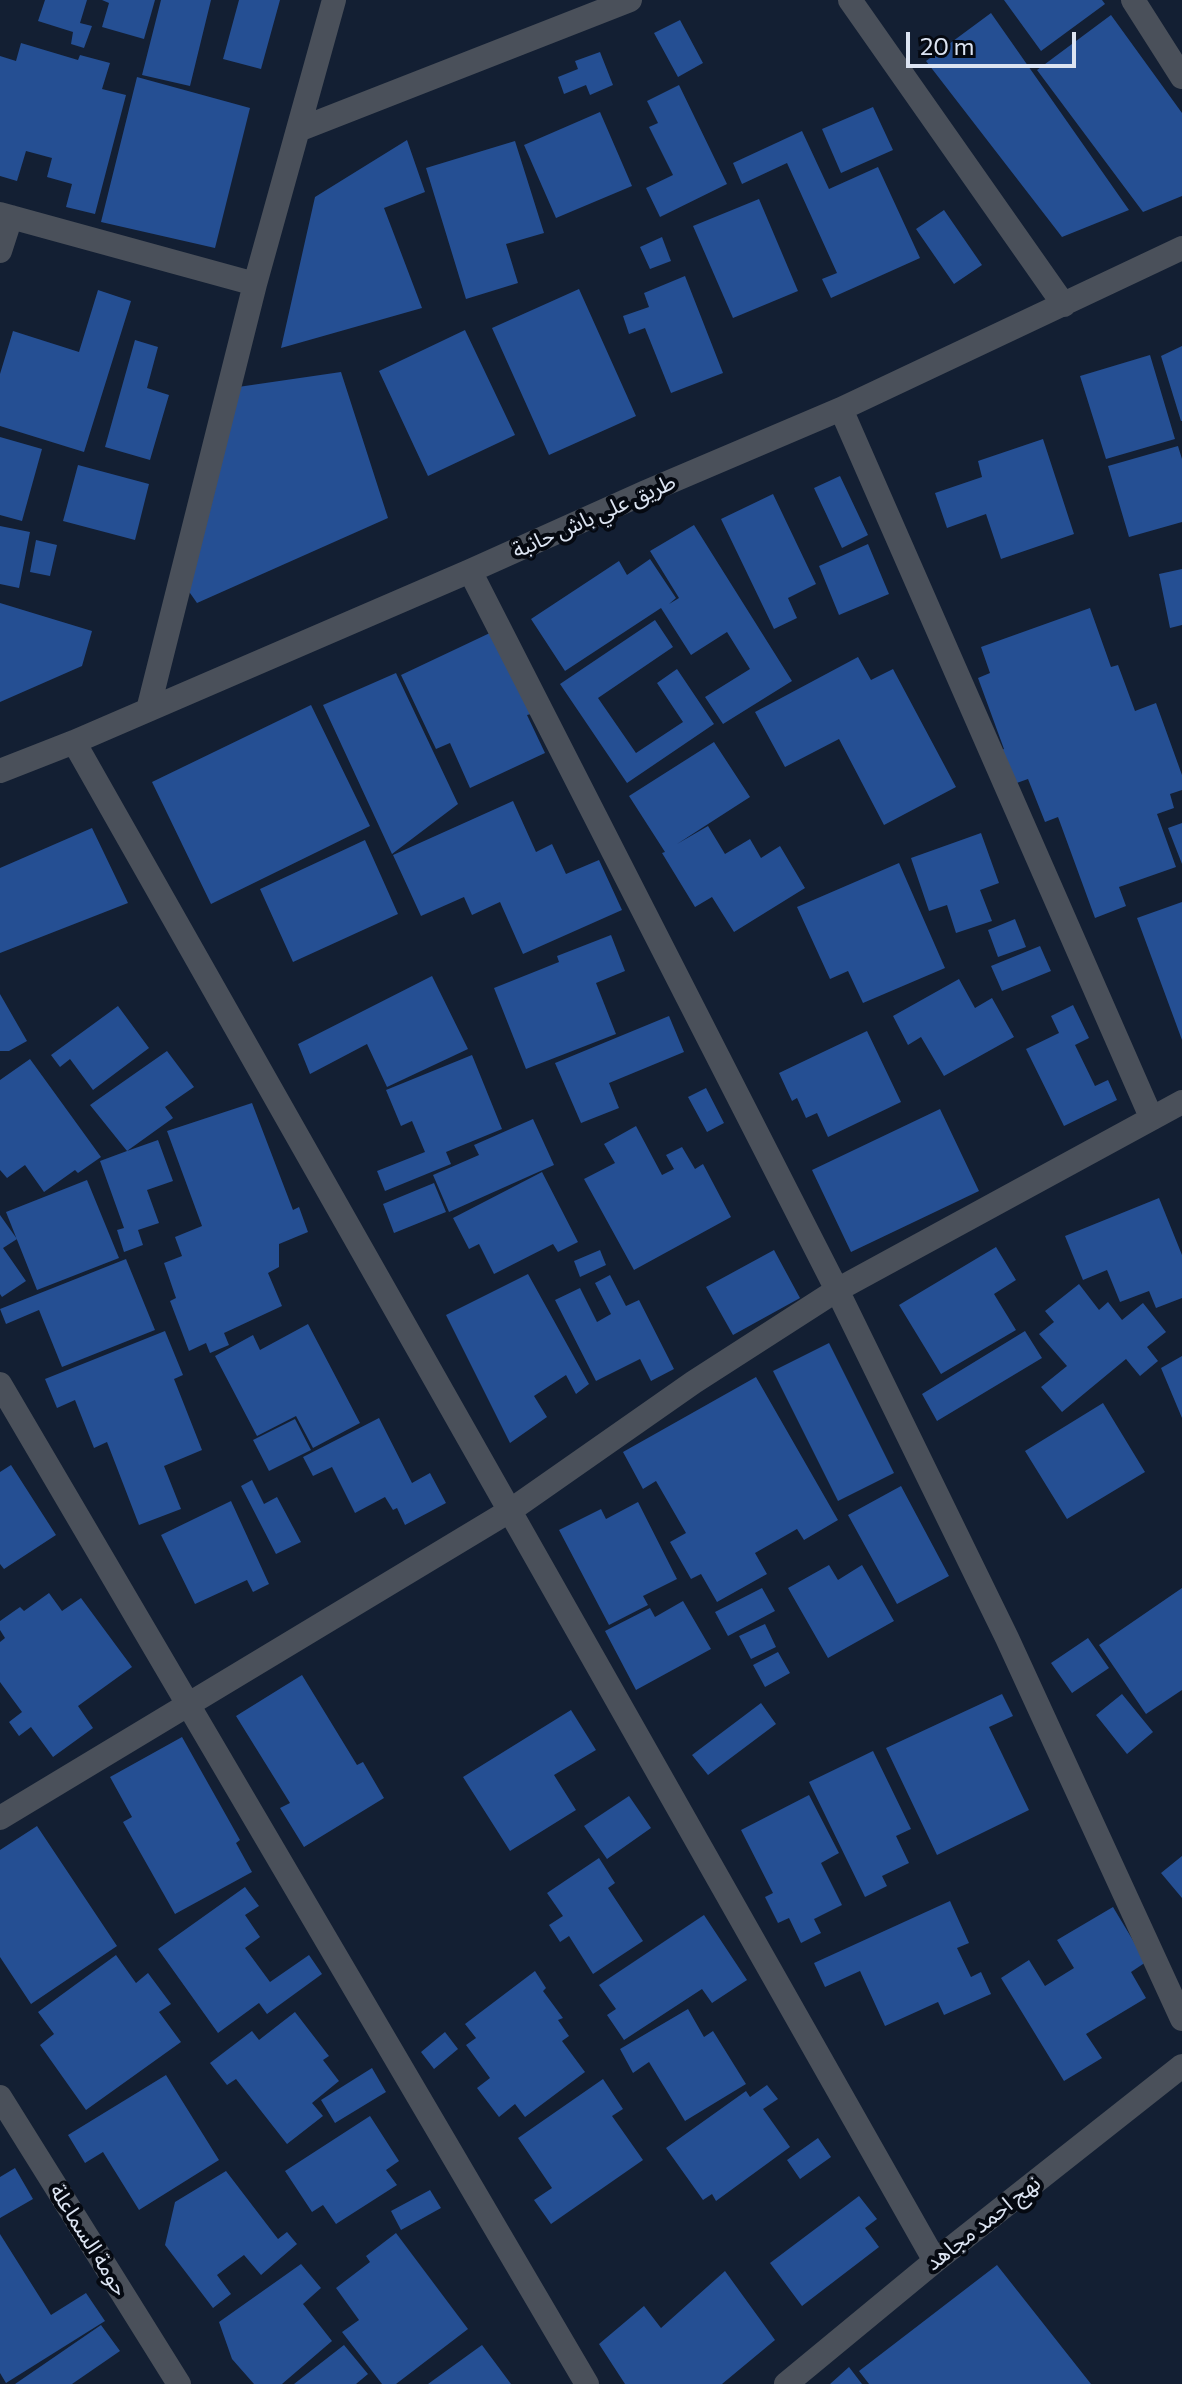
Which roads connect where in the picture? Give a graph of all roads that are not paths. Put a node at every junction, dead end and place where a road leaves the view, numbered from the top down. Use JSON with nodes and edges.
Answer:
{"nodes":[{"id":1,"x":334,"y":0,"type":"edge"},
{"id":2,"x":630,"y":0,"type":"edge"},
{"id":3,"x":850,"y":0,"type":"edge"},
{"id":4,"x":1133,"y":0,"type":"edge"},
{"id":5,"x":1182,"y":77,"type":"edge"},
{"id":6,"x":298,"y":130,"type":"junction"},
{"id":7,"x":5,"y":215,"type":"edge"},
{"id":8,"x":1182,"y":248,"type":"edge"},
{"id":9,"x":0,"y":251,"type":"edge"},
{"id":10,"x":255,"y":284,"type":"junction"},
{"id":11,"x":1064,"y":305,"type":"junction"},
{"id":12,"x":841,"y":409,"type":"junction"},
{"id":13,"x":470,"y":571,"type":"junction"},
{"id":14,"x":148,"y":710,"type":"junction"},
{"id":15,"x":74,"y":742,"type":"junction"},
{"id":16,"x":0,"y":771,"type":"edge"},
{"id":17,"x":1182,"y":1102,"type":"edge"},
{"id":18,"x":1151,"y":1117,"type":"junction"},
{"id":19,"x":837,"y":1290,"type":"junction"},
{"id":20,"x":0,"y":1384,"type":"edge"},
{"id":21,"x":511,"y":1510,"type":"junction"},
{"id":22,"x":188,"y":1702,"type":"junction"},
{"id":23,"x":0,"y":1818,"type":"edge"},
{"id":24,"x":1182,"y":2019,"type":"edge"},
{"id":25,"x":1182,"y":2066,"type":"edge"},
{"id":26,"x":0,"y":2097,"type":"edge"},
{"id":27,"x":935,"y":2261,"type":"junction"},
{"id":28,"x":179,"y":2384,"type":"edge"},
{"id":29,"x":587,"y":2384,"type":"edge"},
{"id":30,"x":786,"y":2384,"type":"edge"}],
"edges":[{"from":1,"to":6,"type":"street"},
{"from":2,"to":6,"type":"street"},
{"from":3,"to":11,"type":"street"},
{"from":4,"to":5,"type":"street"},
{"from":6,"to":10,"type":"street"},
{"from":7,"to":9,"type":"street"},
{"from":7,"to":10,"type":"street"},
{"from":8,"to":11,"type":"street","name":"طريق علي باش حانبة"},
{"from":10,"to":14,"type":"street"},
{"from":11,"to":12,"type":"street","name":"طريق علي باش حانبة"},
{"from":12,"to":13,"type":"street","name":"طريق علي باش حانبة"},
{"from":12,"to":18,"type":"street"},
{"from":13,"to":14,"type":"street","name":"طريق علي باش حانبة"},
{"from":13,"to":19,"type":"street"},
{"from":14,"to":15,"type":"street","name":"طريق علي باش حانبة"},
{"from":15,"to":16,"type":"street","name":"طريق علي باش حانبة"},
{"from":15,"to":21,"type":"street"},
{"from":17,"to":18,"type":"street"},
{"from":18,"to":19,"type":"street"},
{"from":19,"to":21,"type":"street"},
{"from":19,"to":24,"type":"street"},
{"from":20,"to":22,"type":"street"},
{"from":21,"to":22,"type":"street"},
{"from":21,"to":27,"type":"street"},
{"from":22,"to":23,"type":"street"},
{"from":22,"to":29,"type":"street"},
{"from":25,"to":27,"type":"street","name":"نهج احمد مجاهد"},
{"from":26,"to":28,"type":"street","name":"حومة السماعلة"},
{"from":27,"to":30,"type":"street","name":"نهج احمد مجاهد"}]}
